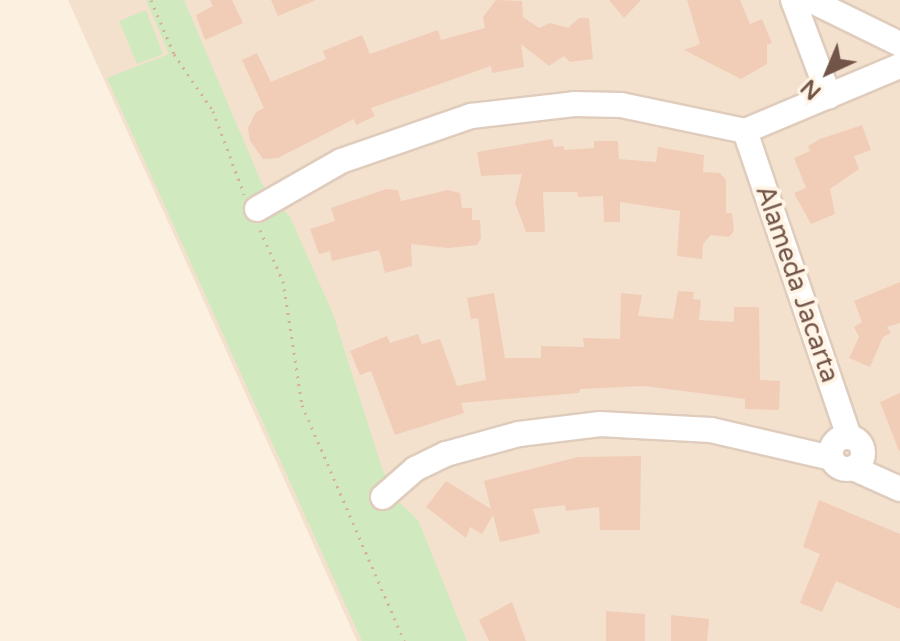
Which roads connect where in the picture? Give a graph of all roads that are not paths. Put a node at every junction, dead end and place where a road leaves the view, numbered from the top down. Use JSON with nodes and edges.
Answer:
{"nodes":[{"id":1,"x":793,"y":0,"type":"edge"},
{"id":2,"x":819,"y":6,"type":"edge"},
{"id":3,"x":900,"y":44,"type":"edge"},
{"id":4,"x":810,"y":47,"type":"junction"},
{"id":5,"x":900,"y":66,"type":"edge"},
{"id":6,"x":829,"y":96,"type":"junction"},
{"id":7,"x":745,"y":131,"type":"junction"},
{"id":8,"x":253,"y":211,"type":"road end"},
{"id":9,"x":849,"y":437,"type":"junction"},
{"id":10,"x":831,"y":458,"type":"junction"},
{"id":11,"x":853,"y":468,"type":"junction"},
{"id":12,"x":900,"y":489,"type":"edge"},
{"id":13,"x":383,"y":497,"type":"dead end"}],
"edges":[{"from":1,"to":4,"type":"street"},
{"from":2,"to":3,"type":"street"},
{"from":2,"to":4,"type":"street"},
{"from":4,"to":6,"type":"street"},
{"from":5,"to":6,"type":"street"},
{"from":6,"to":7,"type":"street"},
{"from":7,"to":8,"type":"street"},
{"from":7,"to":9,"type":"street","name":"Alameda Jacarta"},
{"from":9,"to":10,"type":"street"},
{"from":9,"to":11,"type":"street"},
{"from":10,"to":11,"type":"street"},
{"from":10,"to":13,"type":"street"},
{"from":11,"to":12,"type":"street"}]}
